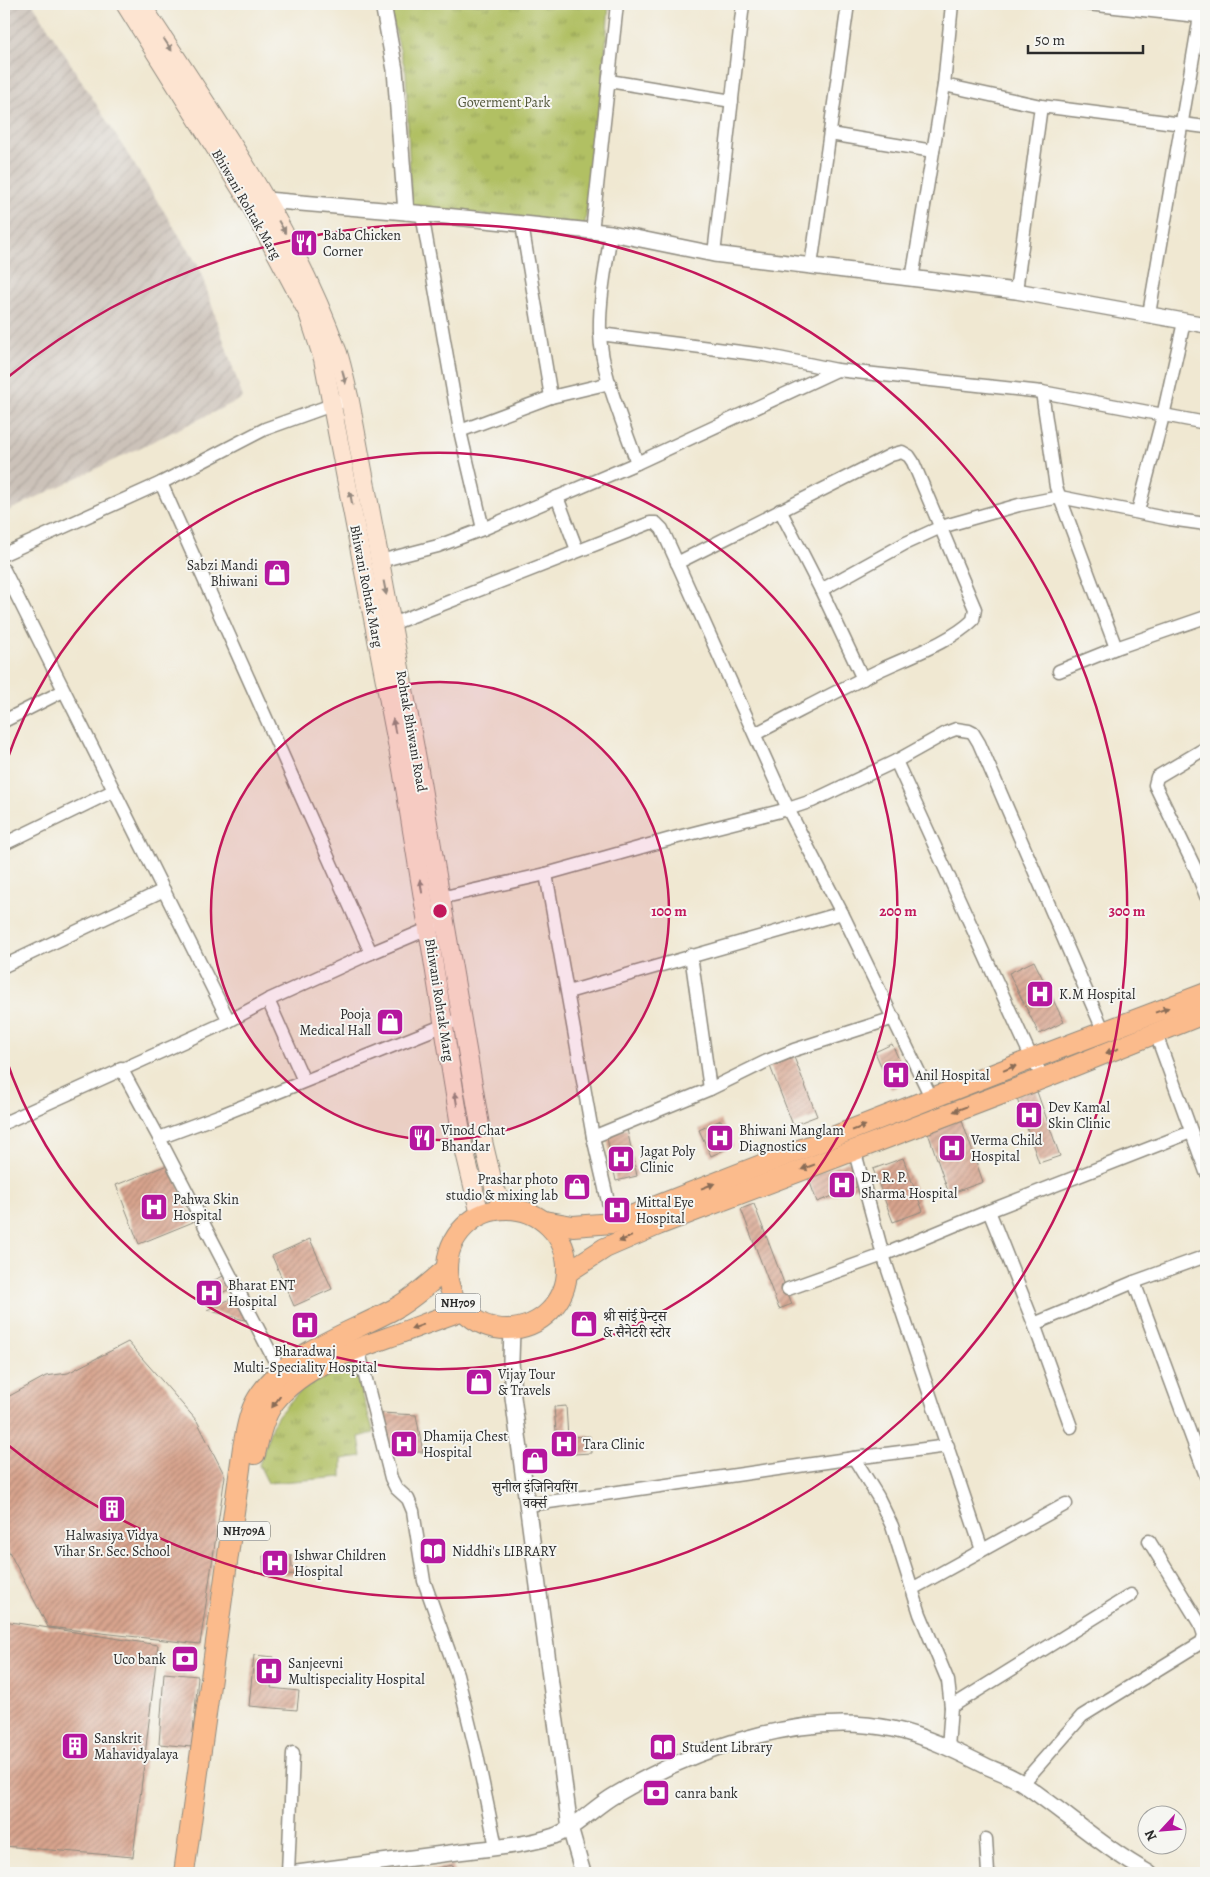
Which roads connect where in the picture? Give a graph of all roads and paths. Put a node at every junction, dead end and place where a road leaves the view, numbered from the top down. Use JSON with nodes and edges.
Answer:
{"nodes":[{"id":1,"x":125,"y":4,"type":"edge"},
{"id":2,"x":142,"y":4,"type":"edge"},
{"id":3,"x":383,"y":4,"type":"edge"},
{"id":4,"x":617,"y":4,"type":"edge"},
{"id":5,"x":743,"y":4,"type":"edge"},
{"id":6,"x":848,"y":4,"type":"edge"},
{"id":7,"x":952,"y":4,"type":"edge"},
{"id":8,"x":1088,"y":4,"type":"edge"},
{"id":9,"x":1203,"y":16,"type":"edge"},
{"id":10,"x":609,"y":81,"type":"junction"},
{"id":11,"x":944,"y":85,"type":"junction"},
{"id":12,"x":732,"y":101,"type":"junction"},
{"id":13,"x":1041,"y":106,"type":"junction"},
{"id":14,"x":1182,"y":124,"type":"junction"},
{"id":15,"x":1206,"y":127,"type":"edge"},
{"id":16,"x":830,"y":134,"type":"junction"},
{"id":17,"x":933,"y":151,"type":"junction"},
{"id":18,"x":266,"y":200,"type":"junction"},
{"id":19,"x":249,"y":202,"type":"junction"},
{"id":20,"x":406,"y":212,"type":"junction"},
{"id":21,"x":422,"y":214,"type":"junction"},
{"id":22,"x":522,"y":225,"type":"junction"},
{"id":23,"x":592,"y":232,"type":"junction"},
{"id":24,"x":611,"y":233,"type":"junction"},
{"id":25,"x":714,"y":254,"type":"junction"},
{"id":26,"x":811,"y":266,"type":"junction"},
{"id":27,"x":912,"y":279,"type":"junction"},
{"id":28,"x":1016,"y":291,"type":"junction"},
{"id":29,"x":1149,"y":314,"type":"junction"},
{"id":30,"x":1184,"y":322,"type":"junction"},
{"id":31,"x":1206,"y":325,"type":"edge"},
{"id":32,"x":600,"y":334,"type":"junction"},
{"id":33,"x":837,"y":370,"type":"junction"},
{"id":34,"x":610,"y":383,"type":"junction"},
{"id":35,"x":1042,"y":392,"type":"junction"},
{"id":36,"x":550,"y":397,"type":"junction"},
{"id":37,"x":341,"y":402,"type":"junction"},
{"id":38,"x":1163,"y":416,"type":"junction"},
{"id":39,"x":1206,"y":423,"type":"edge"},
{"id":40,"x":460,"y":431,"type":"junction"},
{"id":41,"x":638,"y":463,"type":"junction"},
{"id":42,"x":161,"y":483,"type":"junction"},
{"id":43,"x":557,"y":497,"type":"junction"},
{"id":44,"x":1060,"y":497,"type":"junction"},
{"id":45,"x":780,"y":510,"type":"junction"},
{"id":46,"x":1138,"y":511,"type":"junction"},
{"id":47,"x":1206,"y":524,"type":"edge"},
{"id":48,"x":941,"y":526,"type":"junction"},
{"id":49,"x":483,"y":529,"type":"junction"},
{"id":50,"x":577,"y":550,"type":"junction"},
{"id":51,"x":4,"y":554,"type":"edge"},
{"id":52,"x":380,"y":561,"type":"junction"},
{"id":53,"x":676,"y":563,"type":"junction"},
{"id":54,"x":4,"y":570,"type":"edge"},
{"id":55,"x":821,"y":590,"type":"junction"},
{"id":56,"x":1206,"y":618,"type":"edge"},
{"id":57,"x":392,"y":624,"type":"junction"},
{"id":58,"x":1116,"y":648,"type":"junction"},
{"id":59,"x":1059,"y":671,"type":"dead end"},
{"id":60,"x":863,"y":679,"type":"junction"},
{"id":61,"x":63,"y":691,"type":"junction"},
{"id":62,"x":4,"y":721,"type":"edge"},
{"id":63,"x":756,"y":734,"type":"junction"},
{"id":64,"x":1206,"y":748,"type":"edge"},
{"id":65,"x":896,"y":762,"type":"junction"},
{"id":66,"x":113,"y":791,"type":"junction"},
{"id":67,"x":788,"y":809,"type":"junction"},
{"id":68,"x":4,"y":844,"type":"edge"},
{"id":69,"x":1201,"y":867,"type":"edge"},
{"id":70,"x":546,"y":874,"type":"junction"},
{"id":71,"x":164,"y":890,"type":"junction"},
{"id":72,"x":1206,"y":896,"type":"edge"},
{"id":73,"x":440,"y":898,"type":"junction"},
{"id":74,"x":842,"y":913,"type":"junction"},
{"id":75,"x":436,"y":926,"type":"junction"},
{"id":76,"x":371,"y":953,"type":"junction"},
{"id":77,"x":691,"y":956,"type":"junction"},
{"id":78,"x":4,"y":966,"type":"edge"},
{"id":79,"x":568,"y":992,"type":"junction"},
{"id":80,"x":1206,"y":994,"type":"edge"},
{"id":81,"x":268,"y":1000,"type":"junction"},
{"id":82,"x":1206,"y":1013,"type":"edge"},
{"id":83,"x":462,"y":1018,"type":"junction"},
{"id":84,"x":894,"y":1018,"type":"junction"},
{"id":85,"x":229,"y":1021,"type":"junction"},
{"id":86,"x":445,"y":1026,"type":"junction"},
{"id":87,"x":1104,"y":1032,"type":"junction"},
{"id":88,"x":1156,"y":1034,"type":"junction"},
{"id":89,"x":1032,"y":1059,"type":"junction"},
{"id":90,"x":121,"y":1068,"type":"junction"},
{"id":91,"x":1044,"y":1078,"type":"junction"},
{"id":92,"x":304,"y":1081,"type":"junction"},
{"id":93,"x":710,"y":1089,"type":"junction"},
{"id":94,"x":932,"y":1100,"type":"junction"},
{"id":95,"x":4,"y":1123,"type":"edge"},
{"id":96,"x":1191,"y":1132,"type":"junction"},
{"id":97,"x":593,"y":1137,"type":"junction"},
{"id":98,"x":159,"y":1138,"type":"junction"},
{"id":99,"x":854,"y":1149,"type":"junction"},
{"id":100,"x":1206,"y":1172,"type":"edge"},
{"id":101,"x":504,"y":1208,"type":"junction"},
{"id":102,"x":989,"y":1211,"type":"junction"},
{"id":103,"x":480,"y":1215,"type":"junction"},
{"id":104,"x":544,"y":1221,"type":"junction"},
{"id":105,"x":613,"y":1223,"type":"junction"},
{"id":106,"x":883,"y":1255,"type":"junction"},
{"id":107,"x":1206,"y":1256,"type":"edge"},
{"id":108,"x":447,"y":1268,"type":"junction"},
{"id":109,"x":568,"y":1272,"type":"junction"},
{"id":110,"x":1134,"y":1282,"type":"junction"},
{"id":111,"x":788,"y":1289,"type":"dead end"},
{"id":112,"x":463,"y":1310,"type":"junction"},
{"id":113,"x":1034,"y":1324,"type":"junction"},
{"id":114,"x":512,"y":1330,"type":"junction"},
{"id":115,"x":358,"y":1348,"type":"junction"},
{"id":116,"x":280,"y":1371,"type":"junction"},
{"id":117,"x":1071,"y":1427,"type":"dead end"},
{"id":118,"x":948,"y":1446,"type":"junction"},
{"id":119,"x":854,"y":1458,"type":"junction"},
{"id":120,"x":1206,"y":1476,"type":"edge"},
{"id":121,"x":1066,"y":1504,"type":"dead end"},
{"id":122,"x":528,"y":1505,"type":"junction"},
{"id":123,"x":1149,"y":1540,"type":"dead end"},
{"id":124,"x":982,"y":1550,"type":"junction"},
{"id":125,"x":912,"y":1589,"type":"junction"},
{"id":126,"x":1131,"y":1595,"type":"dead end"},
{"id":127,"x":951,"y":1707,"type":"junction"},
{"id":128,"x":948,"y":1748,"type":"junction"},
{"id":129,"x":293,"y":1753,"type":"dead end"},
{"id":130,"x":1023,"y":1783,"type":"junction"},
{"id":131,"x":570,"y":1828,"type":"junction"},
{"id":132,"x":986,"y":1839,"type":"dead end"},
{"id":133,"x":496,"y":1847,"type":"junction"},
{"id":134,"x":184,"y":1873,"type":"edge"},
{"id":135,"x":198,"y":1873,"type":"edge"},
{"id":136,"x":288,"y":1873,"type":"edge"},
{"id":137,"x":297,"y":1873,"type":"edge"},
{"id":138,"x":583,"y":1873,"type":"edge"},
{"id":139,"x":988,"y":1873,"type":"edge"},
{"id":140,"x":1149,"y":1873,"type":"edge"}],
"edges":[{"from":1,"to":19,"type":"main road","name":"Bhiwani Rohtak Marg"},
{"from":2,"to":18,"type":"main road","name":"Rohtak Bhiwani Road","one_way":true},
{"from":3,"to":20,"type":"street"},
{"from":4,"to":10,"type":"street"},
{"from":5,"to":12,"type":"street"},
{"from":6,"to":16,"type":"street"},
{"from":7,"to":11,"type":"street"},
{"from":8,"to":9,"type":"street"},
{"from":9,"to":14,"type":"street"},
{"from":10,"to":12,"type":"street"},
{"from":10,"to":23,"type":"street"},
{"from":11,"to":13,"type":"street"},
{"from":11,"to":17,"type":"street"},
{"from":12,"to":25,"type":"street"},
{"from":13,"to":14,"type":"street"},
{"from":13,"to":28,"type":"street"},
{"from":14,"to":15,"type":"street"},
{"from":14,"to":29,"type":"street"},
{"from":16,"to":17,"type":"street"},
{"from":16,"to":26,"type":"street"},
{"from":17,"to":27,"type":"street"},
{"from":18,"to":19,"type":"street"},
{"from":18,"to":20,"type":"street"},
{"from":18,"to":37,"type":"main road","name":"Rohtak Bhiwani Road","one_way":true},
{"from":19,"to":37,"type":"main road","name":"Bhiwani Rohtak Marg"},
{"from":20,"to":21,"type":"street"},
{"from":21,"to":22,"type":"street"},
{"from":21,"to":40,"type":"street"},
{"from":22,"to":23,"type":"street"},
{"from":22,"to":36,"type":"street"},
{"from":23,"to":24,"type":"street"},
{"from":24,"to":25,"type":"street"},
{"from":24,"to":32,"type":"street"},
{"from":25,"to":26,"type":"street"},
{"from":26,"to":27,"type":"street"},
{"from":27,"to":28,"type":"street"},
{"from":28,"to":29,"type":"street"},
{"from":29,"to":30,"type":"street"},
{"from":30,"to":31,"type":"street"},
{"from":30,"to":38,"type":"street"},
{"from":32,"to":33,"type":"street"},
{"from":32,"to":34,"type":"street"},
{"from":33,"to":35,"type":"street"},
{"from":33,"to":41,"type":"street"},
{"from":34,"to":36,"type":"street"},
{"from":34,"to":41,"type":"street"},
{"from":35,"to":38,"type":"street"},
{"from":35,"to":44,"type":"street"},
{"from":36,"to":40,"type":"street"},
{"from":37,"to":42,"type":"street"},
{"from":37,"to":52,"type":"main road","name":"Rohtak Bhiwani Road"},
{"from":75,"to":37,"type":"main road","name":"Bhiwani Rohtak Marg","one_way":true},
{"from":38,"to":39,"type":"street"},
{"from":38,"to":46,"type":"street"},
{"from":40,"to":49,"type":"street"},
{"from":41,"to":43,"type":"street"},
{"from":42,"to":51,"type":"street"},
{"from":42,"to":76,"type":"street"},
{"from":43,"to":49,"type":"street"},
{"from":43,"to":50,"type":"street"},
{"from":44,"to":46,"type":"street"},
{"from":44,"to":48,"type":"street"},
{"from":44,"to":58,"type":"street"},
{"from":45,"to":48,"type":"street"},
{"from":45,"to":53,"type":"street"},
{"from":45,"to":55,"type":"street"},
{"from":46,"to":47,"type":"street"},
{"from":48,"to":55,"type":"street"},
{"from":48,"to":60,"type":"street"},
{"from":49,"to":52,"type":"street"},
{"from":50,"to":53,"type":"street"},
{"from":50,"to":57,"type":"street"},
{"from":52,"to":57,"type":"main road","name":"Rohtak Bhiwani Road","one_way":true},
{"from":53,"to":63,"type":"street"},
{"from":54,"to":61,"type":"street"},
{"from":55,"to":60,"type":"street"},
{"from":56,"to":58,"type":"street"},
{"from":57,"to":73,"type":"main road","name":"Rohtak Bhiwani Road"},
{"from":58,"to":59,"type":"street"},
{"from":60,"to":63,"type":"street"},
{"from":61,"to":62,"type":"street"},
{"from":61,"to":66,"type":"street"},
{"from":63,"to":67,"type":"street"},
{"from":64,"to":69,"type":"street"},
{"from":65,"to":67,"type":"street"},
{"from":65,"to":87,"type":"street"},
{"from":65,"to":89,"type":"street"},
{"from":66,"to":68,"type":"street"},
{"from":66,"to":71,"type":"street"},
{"from":67,"to":70,"type":"street"},
{"from":67,"to":74,"type":"street"},
{"from":69,"to":72,"type":"street"},
{"from":70,"to":73,"type":"street"},
{"from":70,"to":79,"type":"street"},
{"from":71,"to":78,"type":"street"},
{"from":71,"to":85,"type":"street"},
{"from":73,"to":75,"type":"main road","name":"Rohtak Bhiwani Road"},
{"from":74,"to":77,"type":"street"},
{"from":74,"to":84,"type":"street"},
{"from":75,"to":76,"type":"street"},
{"from":75,"to":83,"type":"main road","name":"Rohtak Bhiwani Road"},
{"from":75,"to":86,"type":"main road","name":"Bhiwani Rohtak Marg"},
{"from":76,"to":81,"type":"street"},
{"from":77,"to":79,"type":"street"},
{"from":77,"to":93,"type":"street"},
{"from":79,"to":97,"type":"street"},
{"from":87,"to":80,"type":"main road","one_way":true},
{"from":81,"to":85,"type":"street"},
{"from":81,"to":92,"type":"street"},
{"from":82,"to":88,"type":"main road"},
{"from":83,"to":86,"type":"street"},
{"from":83,"to":101,"type":"main road","name":"Rohtak Bhiwani Road"},
{"from":84,"to":93,"type":"street"},
{"from":84,"to":94,"type":"street"},
{"from":85,"to":90,"type":"street"},
{"from":86,"to":92,"type":"street"},
{"from":103,"to":86,"type":"main road","name":"Bhiwani Rohtak Marg","one_way":true},
{"from":87,"to":89,"type":"main road"},
{"from":88,"to":91,"type":"main road","one_way":true},
{"from":88,"to":96,"type":"street"},
{"from":89,"to":91,"type":"street"},
{"from":94,"to":89,"type":"main road","one_way":true},
{"from":90,"to":95,"type":"street"},
{"from":90,"to":98,"type":"street"},
{"from":91,"to":99,"type":"main road","one_way":true},
{"from":92,"to":98,"type":"street"},
{"from":93,"to":97,"type":"street"},
{"from":105,"to":94,"type":"main road","one_way":true},
{"from":96,"to":100,"type":"street"},
{"from":96,"to":102,"type":"street"},
{"from":97,"to":105,"type":"street"},
{"from":98,"to":116,"type":"street"},
{"from":99,"to":106,"type":"street"},
{"from":99,"to":109,"type":"main road","one_way":true},
{"from":101,"to":103,"type":"main road","number":"NH709"},
{"from":101,"to":104,"type":"main road","number":"NH709"},
{"from":102,"to":106,"type":"street"},
{"from":102,"to":113,"type":"street"},
{"from":103,"to":108,"type":"main road","number":"NH709"},
{"from":104,"to":105,"type":"main road"},
{"from":104,"to":109,"type":"main road","number":"NH709"},
{"from":106,"to":111,"type":"street"},
{"from":106,"to":118,"type":"street"},
{"from":107,"to":110,"type":"street"},
{"from":108,"to":112,"type":"main road","number":"NH709"},
{"from":108,"to":116,"type":"main road","number":"NH709A"},
{"from":109,"to":114,"type":"main road","number":"NH709"},
{"from":110,"to":113,"type":"street"},
{"from":110,"to":120,"type":"street"},
{"from":112,"to":114,"type":"main road","number":"NH709"},
{"from":112,"to":115,"type":"main road","number":"NH709A","one_way":true},
{"from":113,"to":117,"type":"street"},
{"from":114,"to":122,"type":"street"},
{"from":115,"to":133,"type":"street"},
{"from":115,"to":135,"type":"main road","number":"NH709A","one_way":true},
{"from":116,"to":134,"type":"main road","number":"NH709A"},
{"from":118,"to":119,"type":"street"},
{"from":118,"to":124,"type":"street"},
{"from":119,"to":122,"type":"street"},
{"from":119,"to":125,"type":"street"},
{"from":121,"to":124,"type":"street"},
{"from":122,"to":131,"type":"street"},
{"from":123,"to":130,"type":"street"},
{"from":124,"to":125,"type":"street"},
{"from":125,"to":127,"type":"street"},
{"from":126,"to":127,"type":"street"},
{"from":127,"to":128,"type":"street"},
{"from":128,"to":130,"type":"street"},
{"from":128,"to":131,"type":"street"},
{"from":129,"to":136,"type":"street"},
{"from":130,"to":140,"type":"street"},
{"from":131,"to":133,"type":"street"},
{"from":131,"to":138,"type":"street"},
{"from":132,"to":139,"type":"street"},
{"from":133,"to":137,"type":"street"}]}
